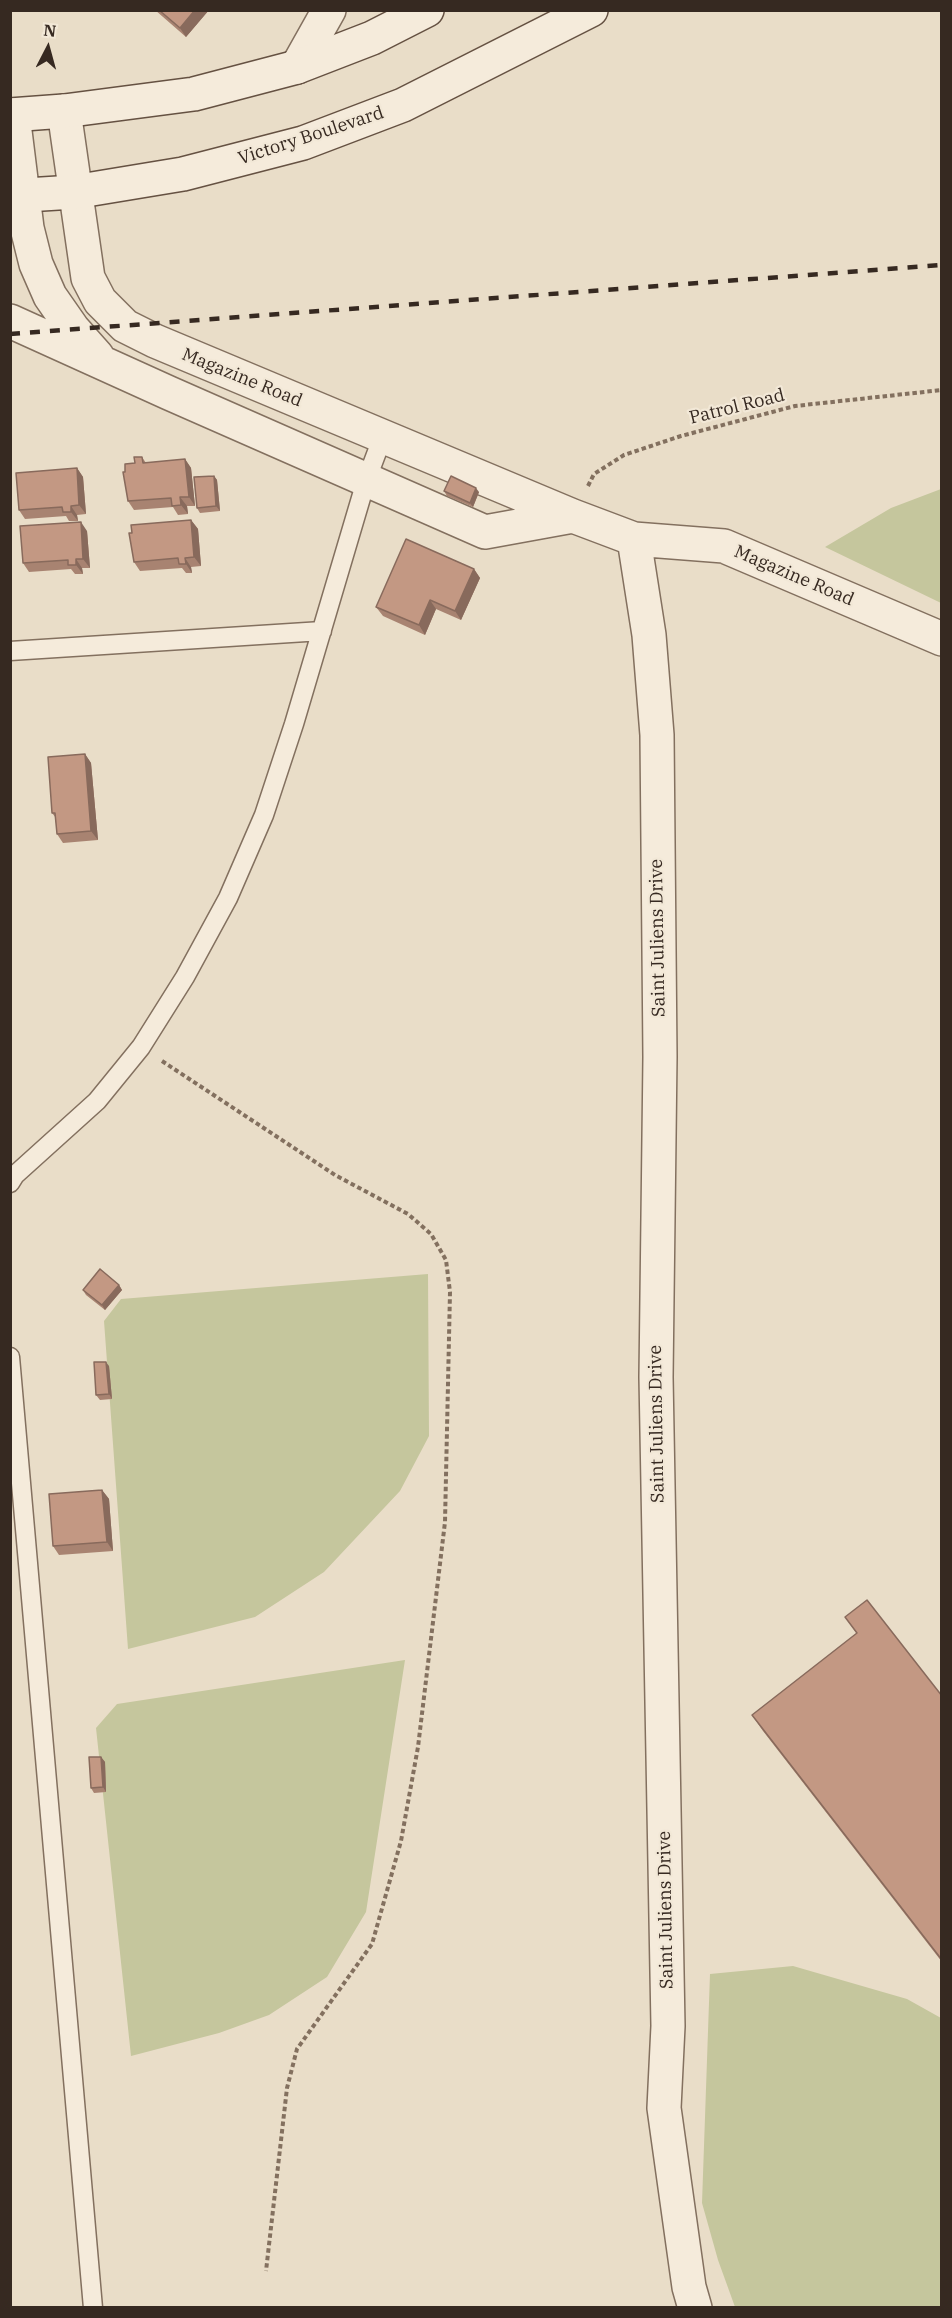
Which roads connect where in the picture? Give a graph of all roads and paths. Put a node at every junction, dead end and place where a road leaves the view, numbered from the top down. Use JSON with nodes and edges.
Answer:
{"nodes":[{"id":1,"x":329,"y":10,"type":"edge"},
{"id":2,"x":427,"y":10,"type":"edge"},
{"id":3,"x":591,"y":10,"type":"edge"},
{"id":4,"x":297,"y":67,"type":"junction"},
{"id":5,"x":64,"y":111,"type":"junction"},
{"id":6,"x":12,"y":115,"type":"edge"},
{"id":7,"x":74,"y":192,"type":"junction"},
{"id":8,"x":17,"y":196,"type":"edge"},
{"id":9,"x":10,"y":321,"type":"edge"},
{"id":10,"x":105,"y":364,"type":"junction"},
{"id":11,"x":942,"y":390,"type":"edge"},
{"id":12,"x":382,"y":436,"type":"junction"},
{"id":13,"x":366,"y":481,"type":"junction"},
{"id":14,"x":573,"y":516,"type":"junction"},
{"id":15,"x":634,"y":539,"type":"junction"},
{"id":16,"x":322,"y":631,"type":"junction"},
{"id":17,"x":942,"y":639,"type":"edge"},
{"id":18,"x":10,"y":651,"type":"edge"},
{"id":19,"x":141,"y":1047,"type":"junction"},
{"id":20,"x":10,"y":1183,"type":"edge"},
{"id":21,"x":10,"y":1357,"type":"edge"},
{"id":22,"x":266,"y":2271,"type":"dead end"},
{"id":23,"x":93,"y":2307,"type":"edge"},
{"id":24,"x":695,"y":2307,"type":"edge"}],
"edges":[{"from":1,"to":4,"type":"street"},
{"from":2,"to":4,"type":"street"},
{"from":3,"to":7,"type":"street","name":"Victory Boulevard"},
{"from":4,"to":5,"type":"street"},
{"from":5,"to":6,"type":"street"},
{"from":5,"to":7,"type":"street","name":"Magazine Road"},
{"from":6,"to":8,"type":"street"},
{"from":7,"to":8,"type":"street","name":"Victory Boulevard"},
{"from":7,"to":12,"type":"street","name":"Magazine Road"},
{"from":8,"to":10,"type":"street"},
{"from":9,"to":10,"type":"street"},
{"from":10,"to":13,"type":"street"},
{"from":11,"to":14,"type":"path","name":"Patrol Road"},
{"from":12,"to":13,"type":"lane"},
{"from":12,"to":14,"type":"street","name":"Magazine Road"},
{"from":13,"to":14,"type":"street"},
{"from":13,"to":16,"type":"lane"},
{"from":14,"to":15,"type":"street","name":"Magazine Road"},
{"from":15,"to":17,"type":"street","name":"Magazine Road"},
{"from":15,"to":24,"type":"street","name":"Saint Juliens Drive"},
{"from":16,"to":18,"type":"lane"},
{"from":16,"to":19,"type":"lane"},
{"from":19,"to":20,"type":"lane"},
{"from":19,"to":22,"type":"path"},
{"from":21,"to":23,"type":"lane"}]}
